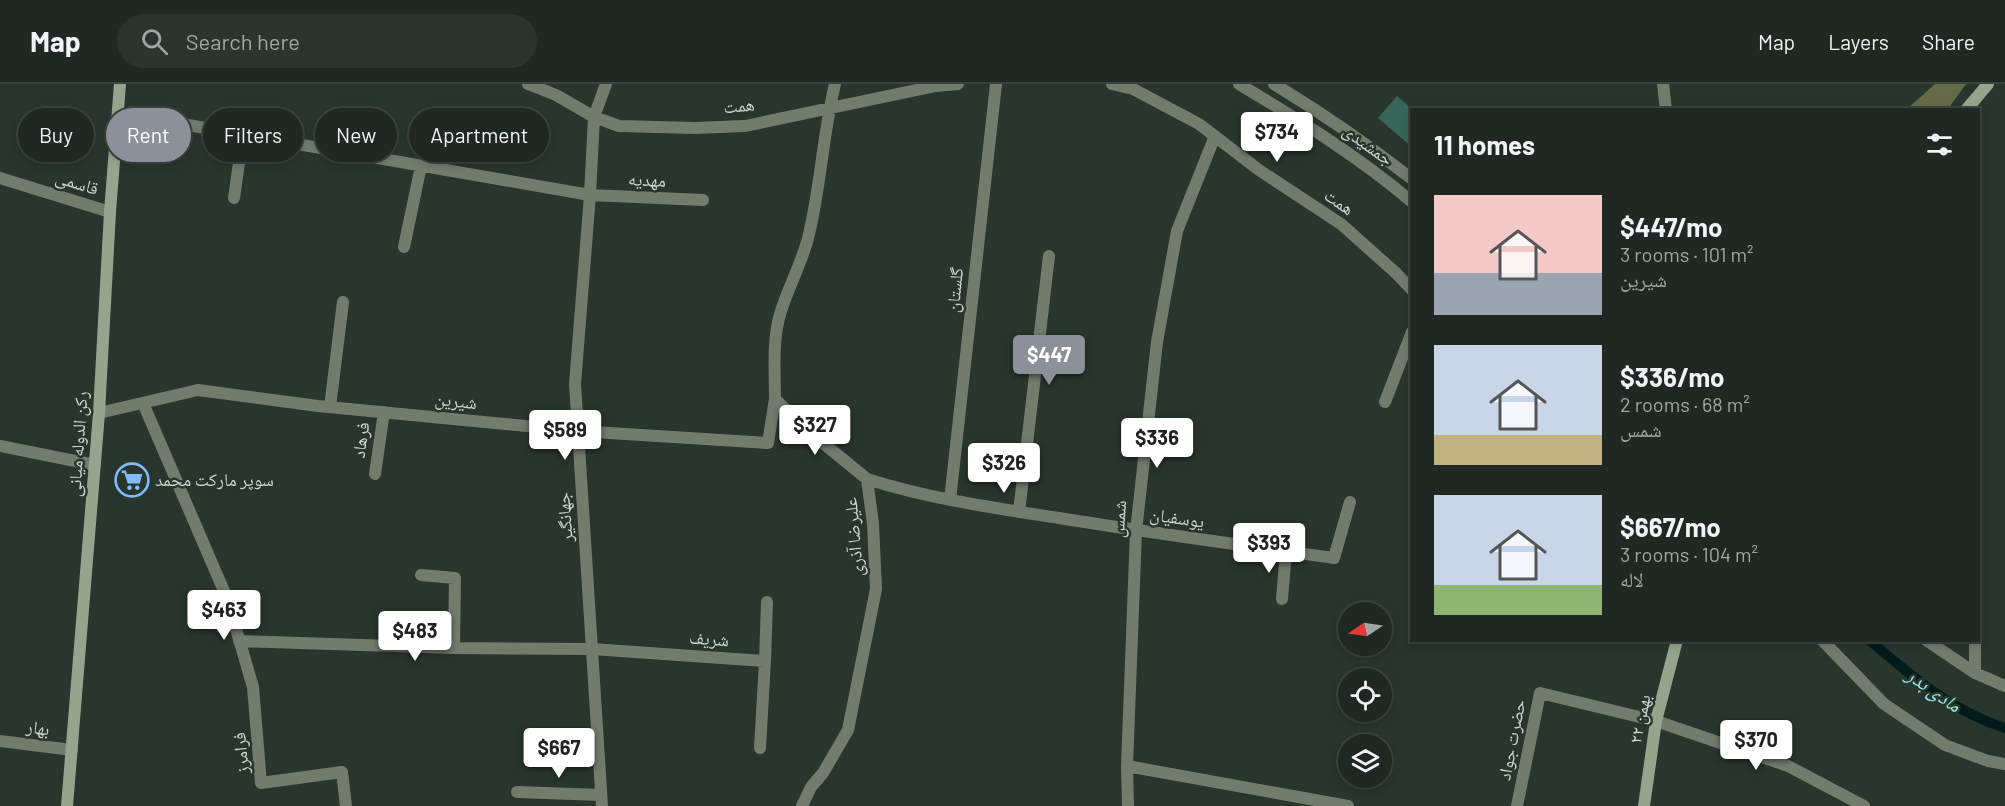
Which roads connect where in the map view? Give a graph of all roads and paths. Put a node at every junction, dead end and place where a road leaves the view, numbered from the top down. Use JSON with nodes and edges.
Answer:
{"nodes":[{"id":1,"x":120,"y":84,"type":"edge"},
{"id":2,"x":528,"y":84,"type":"edge"},
{"id":3,"x":606,"y":84,"type":"edge"},
{"id":4,"x":835,"y":84,"type":"edge"},
{"id":5,"x":958,"y":84,"type":"edge"},
{"id":6,"x":996,"y":84,"type":"edge"},
{"id":7,"x":1112,"y":84,"type":"edge"},
{"id":8,"x":1239,"y":84,"type":"edge"},
{"id":9,"x":1274,"y":84,"type":"edge"},
{"id":10,"x":1663,"y":84,"type":"edge"},
{"id":11,"x":1988,"y":84,"type":"edge"},
{"id":12,"x":119,"y":108,"type":"edge"},
{"id":13,"x":1666,"y":108,"type":"edge"},
{"id":14,"x":1968,"y":108,"type":"edge"},
{"id":15,"x":829,"y":109,"type":"junction"},
{"id":16,"x":594,"y":117,"type":"junction"},
{"id":17,"x":1215,"y":136,"type":"junction"},
{"id":18,"x":303,"y":145,"type":"edge"},
{"id":19,"x":115,"y":162,"type":"edge"},
{"id":20,"x":239,"y":162,"type":"edge"},
{"id":21,"x":421,"y":166,"type":"junction"},
{"id":22,"x":1410,"y":177,"type":"edge"},
{"id":23,"x":0,"y":178,"type":"edge"},
{"id":24,"x":590,"y":195,"type":"junction"},
{"id":25,"x":234,"y":198,"type":"dead end"},
{"id":26,"x":1410,"y":199,"type":"edge"},
{"id":27,"x":703,"y":200,"type":"dead end"},
{"id":28,"x":110,"y":212,"type":"junction"},
{"id":29,"x":404,"y":247,"type":"dead end"},
{"id":30,"x":1049,"y":256,"type":"dead end"},
{"id":31,"x":1410,"y":289,"type":"edge"},
{"id":32,"x":343,"y":302,"type":"dead end"},
{"id":33,"x":1410,"y":337,"type":"edge"},
{"id":34,"x":775,"y":399,"type":"junction"},
{"id":35,"x":1385,"y":402,"type":"dead end"},
{"id":36,"x":143,"y":403,"type":"junction"},
{"id":37,"x":330,"y":406,"type":"junction"},
{"id":38,"x":384,"y":412,"type":"junction"},
{"id":39,"x":99,"y":413,"type":"junction"},
{"id":40,"x":578,"y":431,"type":"junction"},
{"id":41,"x":0,"y":446,"type":"edge"},
{"id":42,"x":95,"y":465,"type":"junction"},
{"id":43,"x":375,"y":474,"type":"dead end"},
{"id":44,"x":867,"y":479,"type":"junction"},
{"id":45,"x":950,"y":500,"type":"junction"},
{"id":46,"x":1350,"y":502,"type":"dead end"},
{"id":47,"x":1019,"y":512,"type":"junction"},
{"id":48,"x":1136,"y":531,"type":"junction"},
{"id":49,"x":1286,"y":551,"type":"junction"},
{"id":50,"x":422,"y":575,"type":"dead end"},
{"id":51,"x":1282,"y":599,"type":"dead end"},
{"id":52,"x":767,"y":602,"type":"dead end"},
{"id":53,"x":239,"y":641,"type":"junction"},
{"id":54,"x":1676,"y":642,"type":"edge"},
{"id":55,"x":1824,"y":642,"type":"edge"},
{"id":56,"x":1929,"y":642,"type":"edge"},
{"id":57,"x":1974,"y":642,"type":"edge"},
{"id":58,"x":454,"y":648,"type":"junction"},
{"id":59,"x":592,"y":649,"type":"junction"},
{"id":60,"x":765,"y":661,"type":"junction"},
{"id":61,"x":1975,"y":673,"type":"junction"},
{"id":62,"x":2005,"y":686,"type":"edge"},
{"id":63,"x":1656,"y":721,"type":"junction"},
{"id":64,"x":0,"y":741,"type":"edge"},
{"id":65,"x":760,"y":748,"type":"dead end"},
{"id":66,"x":72,"y":750,"type":"junction"},
{"id":67,"x":2005,"y":764,"type":"edge"},
{"id":68,"x":1127,"y":766,"type":"junction"},
{"id":69,"x":517,"y":792,"type":"dead end"},
{"id":70,"x":601,"y":800,"type":"edge"},
{"id":71,"x":67,"y":806,"type":"edge"},
{"id":72,"x":346,"y":806,"type":"edge"},
{"id":73,"x":802,"y":806,"type":"edge"},
{"id":74,"x":1128,"y":806,"type":"edge"},
{"id":75,"x":1348,"y":806,"type":"edge"},
{"id":76,"x":1517,"y":806,"type":"edge"},
{"id":77,"x":1644,"y":806,"type":"edge"},
{"id":78,"x":1864,"y":806,"type":"edge"}],
"edges":[{"from":1,"to":12,"type":"main road","name":"رکن الدوله میانی"},
{"from":2,"to":16,"type":"street","name":"همت"},
{"from":3,"to":16,"type":"street","name":"جهانگیر"},
{"from":4,"to":15,"type":"street"},
{"from":5,"to":15,"type":"street","name":"همت"},
{"from":6,"to":45,"type":"street","name":"گلستان"},
{"from":7,"to":17,"type":"street","name":"همت"},
{"from":8,"to":26,"type":"street","name":"جمشیدی"},
{"from":9,"to":22,"type":"street","name":"جمشیدی"},
{"from":10,"to":13,"type":"street"},
{"from":11,"to":14,"type":"main road"},
{"from":15,"to":16,"type":"street","name":"همت"},
{"from":15,"to":34,"type":"street"},
{"from":16,"to":24,"type":"street","name":"جهانگیر"},
{"from":17,"to":31,"type":"street","name":"همت"},
{"from":17,"to":48,"type":"street","name":"شمس"},
{"from":18,"to":21,"type":"street","name":"مهدیه"},
{"from":19,"to":28,"type":"main road","name":"رکن الدوله میانی"},
{"from":20,"to":25,"type":"street"},
{"from":21,"to":24,"type":"street","name":"مهدیه"},
{"from":21,"to":29,"type":"street"},
{"from":23,"to":28,"type":"street","name":"قاسمی"},
{"from":24,"to":27,"type":"street","name":"مهدیه"},
{"from":24,"to":40,"type":"street","name":"جهانگیر"},
{"from":28,"to":39,"type":"main road","name":"رکن الدوله میانی"},
{"from":30,"to":47,"type":"street"},
{"from":32,"to":37,"type":"street"},
{"from":33,"to":35,"type":"street"},
{"from":34,"to":40,"type":"street","name":"شیرین"},
{"from":34,"to":44,"type":"street","name":"علیرضا آذری"},
{"from":36,"to":37,"type":"street","name":"شیرین"},
{"from":36,"to":39,"type":"street","name":"شیرین"},
{"from":36,"to":53,"type":"street","name":"فرامرز"},
{"from":37,"to":38,"type":"street","name":"شیرین"},
{"from":38,"to":40,"type":"street","name":"شیرین"},
{"from":38,"to":43,"type":"street","name":"فرهاد"},
{"from":39,"to":42,"type":"main road","name":"رکن الدوله میانی"},
{"from":40,"to":59,"type":"street","name":"جهانگیر"},
{"from":41,"to":42,"type":"street"},
{"from":42,"to":66,"type":"main road","name":"رکن الدوله میانی"},
{"from":44,"to":45,"type":"street"},
{"from":44,"to":73,"type":"street","name":"علیرضا آذری"},
{"from":45,"to":47,"type":"street"},
{"from":46,"to":49,"type":"street","name":"یوسفیان"},
{"from":47,"to":48,"type":"street"},
{"from":48,"to":49,"type":"street","name":"یوسفیان"},
{"from":48,"to":68,"type":"street","name":"شمس"},
{"from":49,"to":51,"type":"street"},
{"from":50,"to":58,"type":"street"},
{"from":52,"to":60,"type":"street"},
{"from":53,"to":58,"type":"street"},
{"from":53,"to":72,"type":"street","name":"فرامرز"},
{"from":54,"to":63,"type":"main road","name":"۲۲ بهمن"},
{"from":55,"to":67,"type":"street"},
{"from":56,"to":61,"type":"street"},
{"from":57,"to":61,"type":"street"},
{"from":58,"to":59,"type":"street"},
{"from":59,"to":60,"type":"street","name":"شریف"},
{"from":59,"to":70,"type":"street","name":"جهانگیر"},
{"from":60,"to":65,"type":"street"},
{"from":61,"to":62,"type":"street"},
{"from":63,"to":76,"type":"street","name":"حضرت جواد"},
{"from":63,"to":77,"type":"main road","name":"۲۲ بهمن"},
{"from":63,"to":78,"type":"street"},
{"from":64,"to":66,"type":"street","name":"بهار"},
{"from":66,"to":71,"type":"main road","name":"رکن الدوله میانی"},
{"from":68,"to":74,"type":"street","name":"شمس"},
{"from":68,"to":75,"type":"street"},
{"from":69,"to":70,"type":"street"}]}
